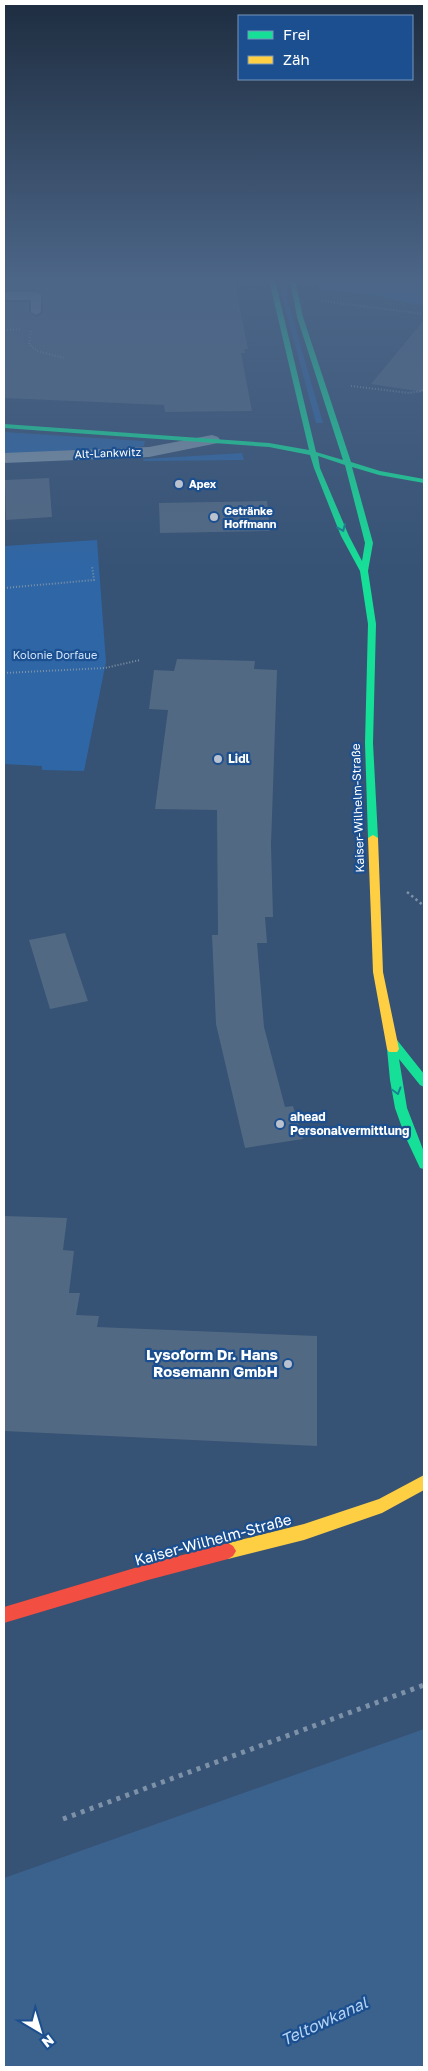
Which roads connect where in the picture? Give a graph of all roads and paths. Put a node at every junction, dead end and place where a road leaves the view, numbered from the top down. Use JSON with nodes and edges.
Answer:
{"nodes":[{"id":1,"x":295,"y":377,"type":"edge"},
{"id":2,"x":319,"y":377,"type":"edge"},
{"id":3,"x":346,"y":385,"type":"dead end"},
{"id":4,"x":424,"y":387,"type":"edge"},
{"id":5,"x":4,"y":426,"type":"edge"},
{"id":6,"x":212,"y":440,"type":"junction"},
{"id":7,"x":314,"y":453,"type":"junction"},
{"id":8,"x":4,"y":458,"type":"edge"},
{"id":9,"x":348,"y":464,"type":"junction"},
{"id":10,"x":424,"y":481,"type":"edge"},
{"id":11,"x":92,"y":566,"type":"dead end"},
{"id":12,"x":364,"y":571,"type":"junction"},
{"id":13,"x":4,"y":588,"type":"edge"},
{"id":14,"x":140,"y":660,"type":"dead end"},
{"id":15,"x":4,"y":673,"type":"edge"},
{"id":16,"x":393,"y":1043,"type":"junction"},
{"id":17,"x":424,"y":1082,"type":"edge"},
{"id":18,"x":424,"y":1164,"type":"edge"},
{"id":19,"x":424,"y":1482,"type":"edge"},
{"id":20,"x":4,"y":1616,"type":"edge"},
{"id":21,"x":424,"y":1685,"type":"edge"},
{"id":22,"x":63,"y":1819,"type":"dead end"}],
"edges":[{"from":1,"to":7,"type":"main road","name":"Kaiser-Wilhelm-Straße"},
{"from":2,"to":9,"type":"main road","name":"Kaiser-Wilhelm-Straße"},
{"from":3,"to":4,"type":"path"},
{"from":5,"to":6,"type":"main road","name":"Alt-Lankwitz"},
{"from":6,"to":7,"type":"main road","name":"Alt-Lankwitz"},
{"from":6,"to":8,"type":"street","name":"Alt-Lankwitz"},
{"from":7,"to":9,"type":"main road"},
{"from":7,"to":12,"type":"main road","name":"Kaiser-Wilhelm-Straße","one_way":true},
{"from":9,"to":10,"type":"main road"},
{"from":9,"to":12,"type":"main road","name":"Kaiser-Wilhelm-Straße"},
{"from":11,"to":13,"type":"path"},
{"from":12,"to":16,"type":"main road","name":"Kaiser-Wilhelm-Straße"},
{"from":14,"to":15,"type":"path"},
{"from":16,"to":17,"type":"main road","name":"Kaiser-Wilhelm-Straße"},
{"from":16,"to":18,"type":"main road","name":"Kaiser-Wilhelm-Straße","one_way":true},
{"from":19,"to":20,"type":"main road","name":"Kaiser-Wilhelm-Straße"},
{"from":21,"to":22,"type":"path"}]}
